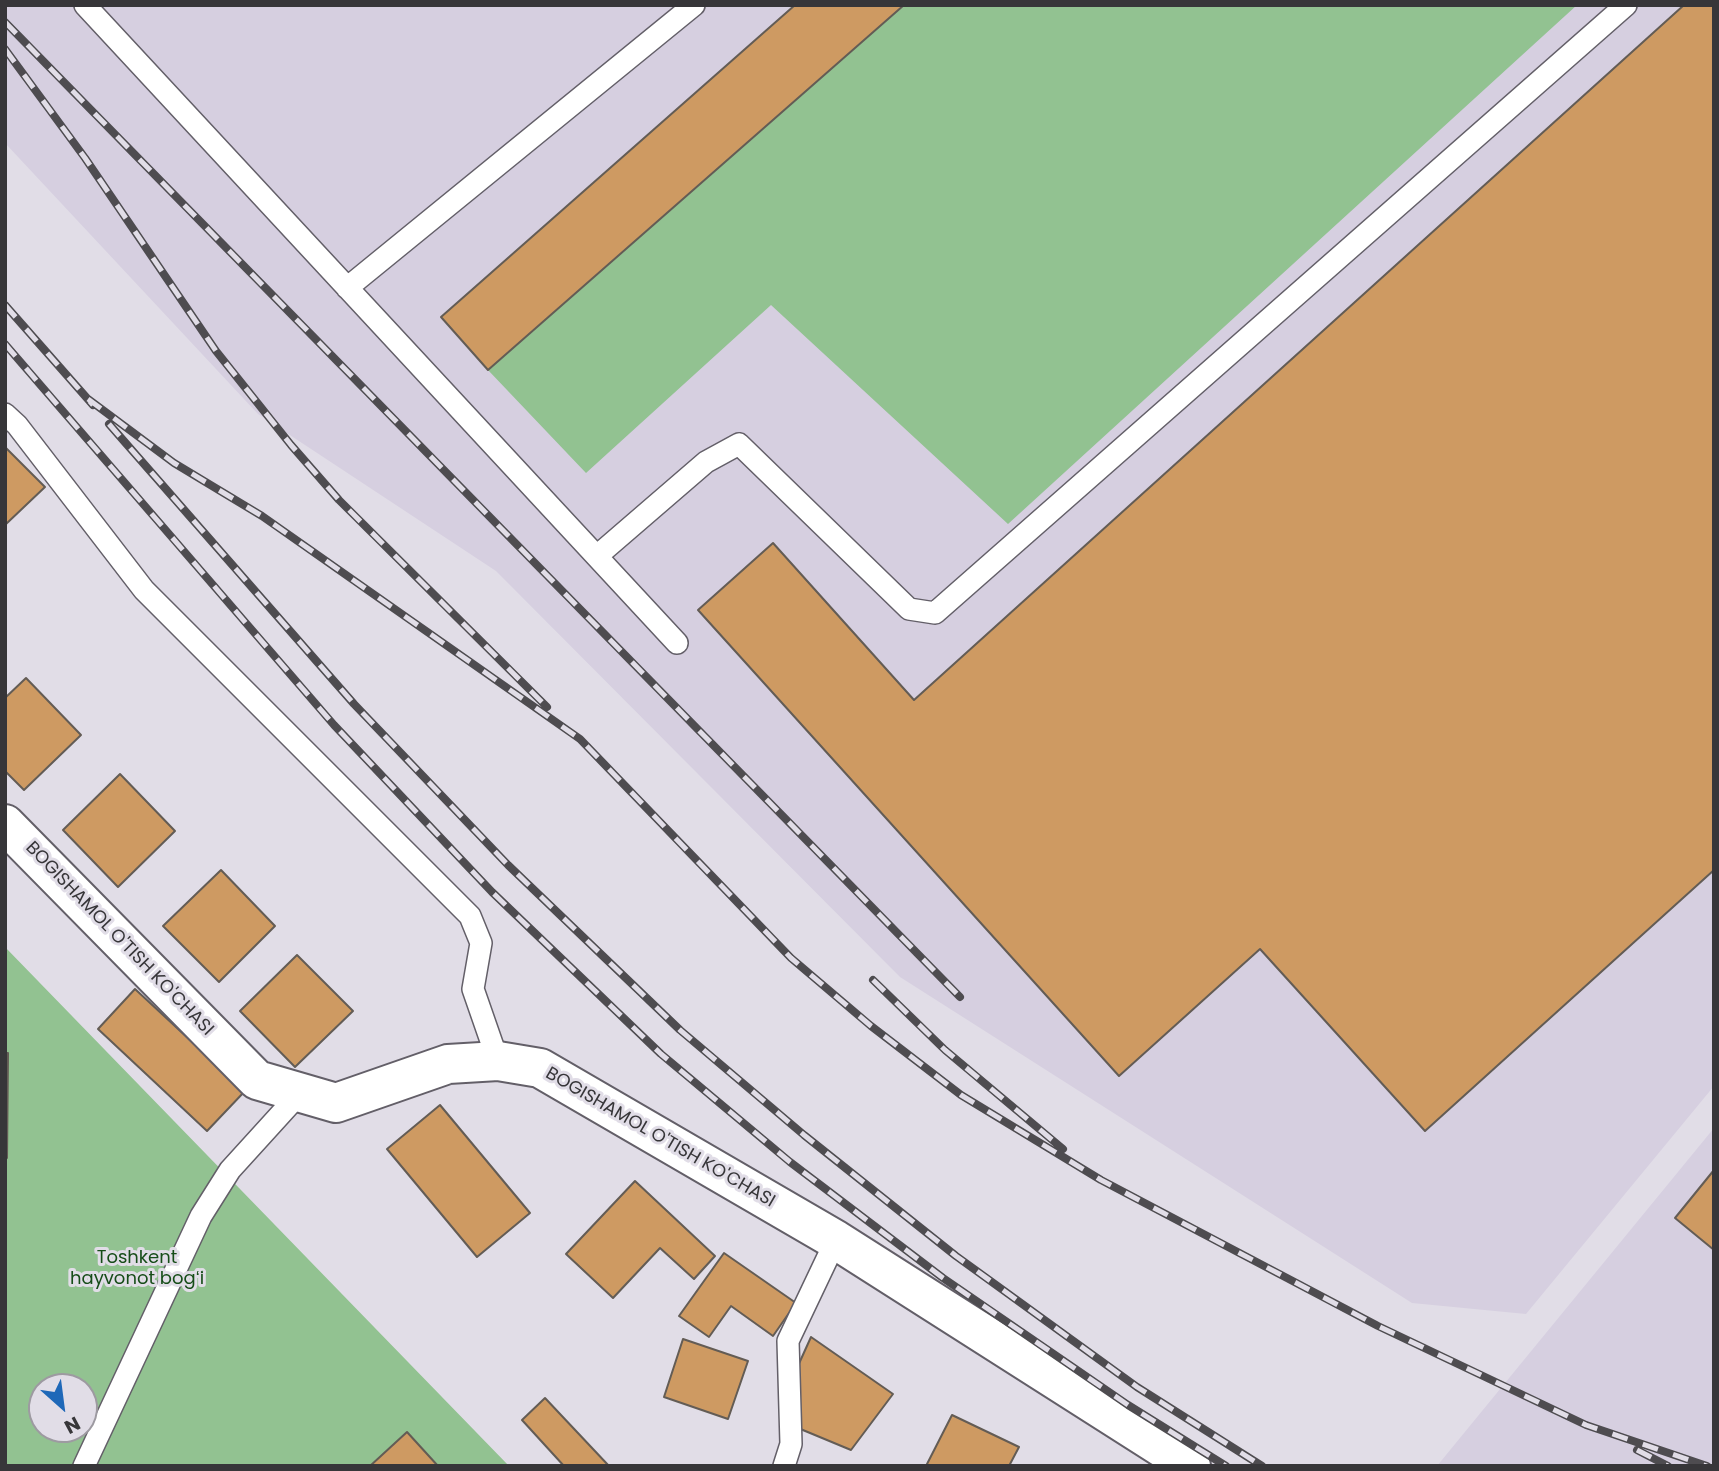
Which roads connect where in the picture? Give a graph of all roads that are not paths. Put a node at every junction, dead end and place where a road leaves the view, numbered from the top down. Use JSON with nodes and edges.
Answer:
{"nodes":[{"id":1,"x":85,"y":5,"type":"edge"},
{"id":2,"x":694,"y":5,"type":"edge"},
{"id":3,"x":1626,"y":5,"type":"edge"},
{"id":4,"x":347,"y":288,"type":"junction"},
{"id":5,"x":5,"y":414,"type":"edge"},
{"id":6,"x":597,"y":556,"type":"junction"},
{"id":7,"x":677,"y":643,"type":"dead end"},
{"id":8,"x":5,"y":824,"type":"edge"},
{"id":9,"x":498,"y":1061,"type":"junction"},
{"id":10,"x":300,"y":1093,"type":"junction"},
{"id":11,"x":836,"y":1240,"type":"junction"},
{"id":12,"x":84,"y":1466,"type":"edge"},
{"id":13,"x":784,"y":1466,"type":"edge"},
{"id":14,"x":1191,"y":1466,"type":"edge"}],
"edges":[{"from":1,"to":4,"type":"lane"},
{"from":2,"to":4,"type":"lane"},
{"from":3,"to":6,"type":"lane"},
{"from":4,"to":6,"type":"lane"},
{"from":5,"to":9,"type":"lane"},
{"from":6,"to":7,"type":"lane"},
{"from":8,"to":10,"type":"street","name":"BOGISHAMOL O'TISH KO'CHASI"},
{"from":9,"to":10,"type":"street","name":"BOGISHAMOL O'TISH KO'CHASI"},
{"from":9,"to":11,"type":"street","name":"BOGISHAMOL O'TISH KO'CHASI"},
{"from":10,"to":12,"type":"lane"},
{"from":11,"to":13,"type":"lane"},
{"from":11,"to":14,"type":"street","name":"BOGISHAMOL O'TISH KO'CHASI"}]}
